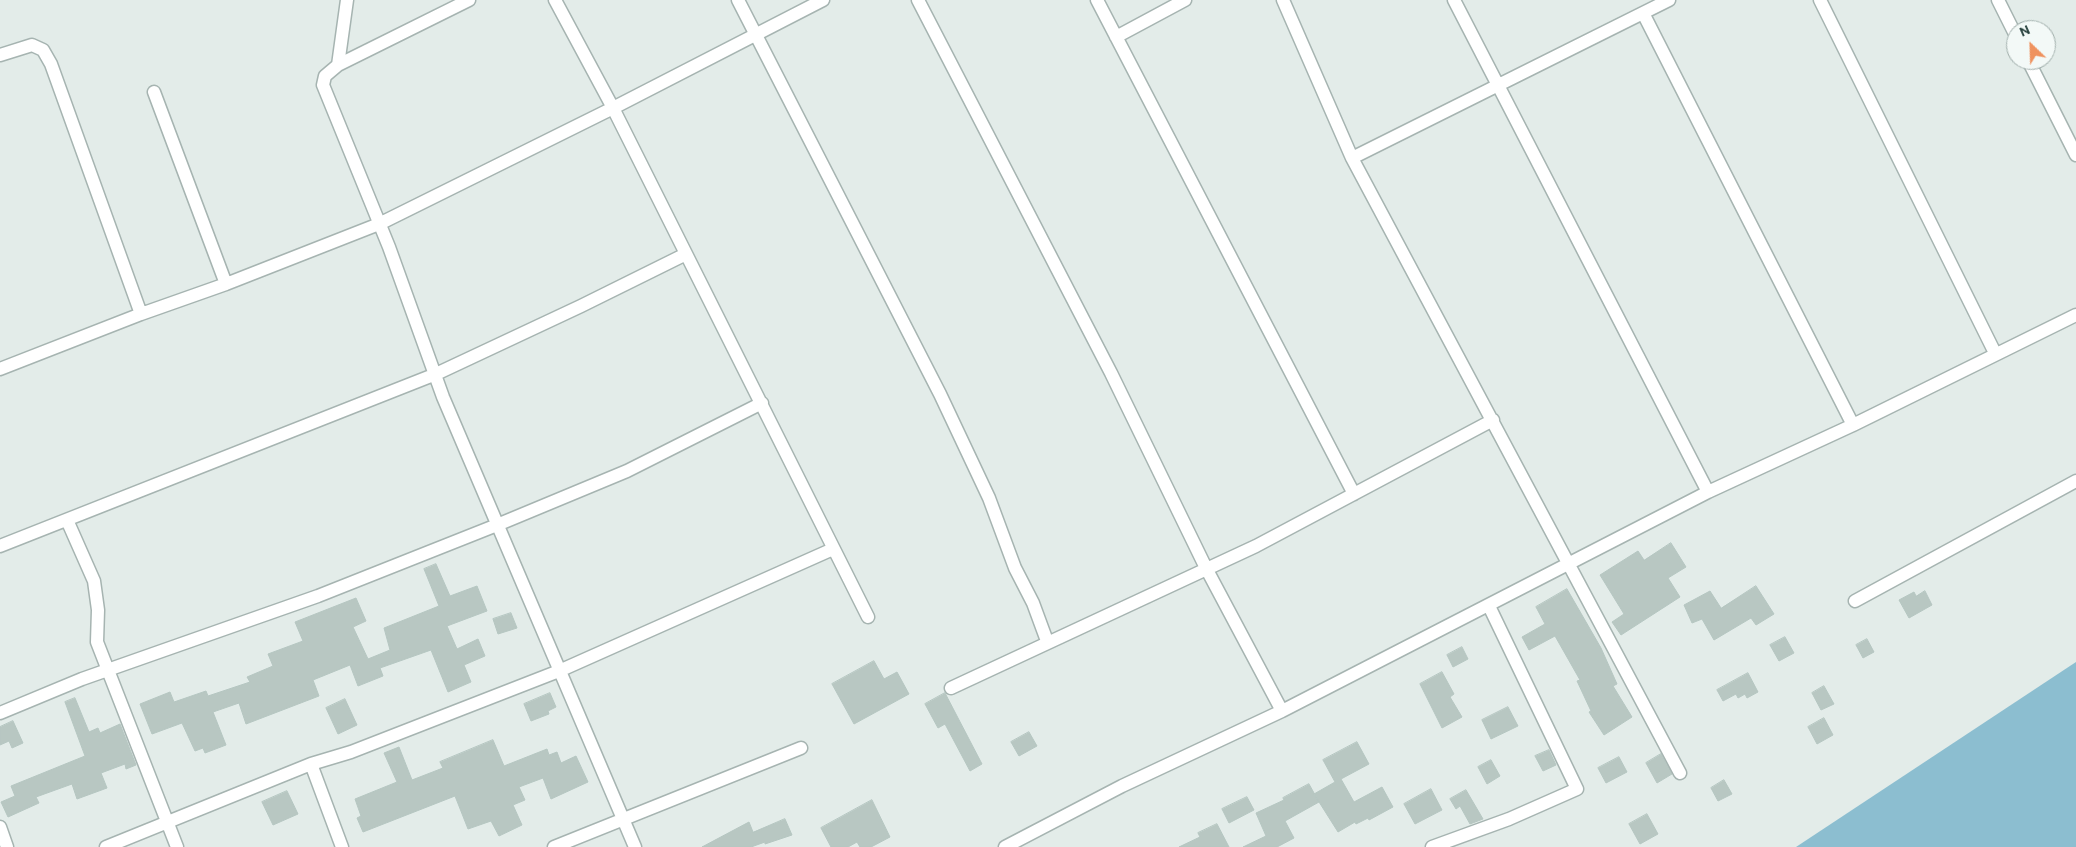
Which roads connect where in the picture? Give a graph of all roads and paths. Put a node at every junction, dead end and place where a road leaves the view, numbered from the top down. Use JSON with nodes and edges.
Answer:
{"nodes":[{"id":1,"x":347,"y":0,"type":"edge"},
{"id":2,"x":469,"y":0,"type":"edge"},
{"id":3,"x":556,"y":0,"type":"edge"},
{"id":4,"x":738,"y":0,"type":"edge"},
{"id":5,"x":823,"y":0,"type":"edge"},
{"id":6,"x":918,"y":0,"type":"edge"},
{"id":7,"x":1097,"y":0,"type":"edge"},
{"id":8,"x":1185,"y":0,"type":"edge"},
{"id":9,"x":1283,"y":0,"type":"edge"},
{"id":10,"x":1454,"y":0,"type":"edge"},
{"id":11,"x":1669,"y":0,"type":"edge"},
{"id":12,"x":1820,"y":0,"type":"edge"},
{"id":13,"x":1998,"y":0,"type":"edge"},
{"id":14,"x":1643,"y":13,"type":"junction"},
{"id":15,"x":2008,"y":20,"type":"edge"},
{"id":16,"x":756,"y":35,"type":"junction"},
{"id":17,"x":1116,"y":37,"type":"junction"},
{"id":18,"x":0,"y":55,"type":"edge"},
{"id":19,"x":338,"y":65,"type":"junction"},
{"id":20,"x":2033,"y":70,"type":"edge"},
{"id":21,"x":1498,"y":87,"type":"junction"},
{"id":22,"x":154,"y":92,"type":"dead end"},
{"id":23,"x":614,"y":108,"type":"junction"},
{"id":24,"x":2076,"y":155,"type":"edge"},
{"id":25,"x":1352,"y":158,"type":"junction"},
{"id":26,"x":379,"y":224,"type":"junction"},
{"id":27,"x":686,"y":254,"type":"junction"},
{"id":28,"x":226,"y":284,"type":"junction"},
{"id":29,"x":141,"y":314,"type":"junction"},
{"id":30,"x":2076,"y":315,"type":"edge"},
{"id":31,"x":1995,"y":353,"type":"junction"},
{"id":32,"x":0,"y":369,"type":"edge"},
{"id":33,"x":436,"y":374,"type":"junction"},
{"id":34,"x":762,"y":403,"type":"junction"},
{"id":35,"x":1493,"y":420,"type":"junction"},
{"id":36,"x":1854,"y":425,"type":"junction"},
{"id":37,"x":2076,"y":481,"type":"edge"},
{"id":38,"x":1708,"y":492,"type":"junction"},
{"id":39,"x":1354,"y":494,"type":"junction"},
{"id":40,"x":67,"y":520,"type":"junction"},
{"id":41,"x":497,"y":525,"type":"junction"},
{"id":42,"x":0,"y":546,"type":"edge"},
{"id":43,"x":832,"y":549,"type":"junction"},
{"id":44,"x":1569,"y":564,"type":"junction"},
{"id":45,"x":1206,"y":568,"type":"junction"},
{"id":46,"x":1855,"y":601,"type":"dead end"},
{"id":47,"x":1489,"y":606,"type":"junction"},
{"id":48,"x":868,"y":617,"type":"dead end"},
{"id":49,"x":1047,"y":642,"type":"junction"},
{"id":50,"x":108,"y":670,"type":"junction"},
{"id":51,"x":559,"y":672,"type":"junction"},
{"id":52,"x":951,"y":688,"type":"dead end"},
{"id":53,"x":1282,"y":710,"type":"junction"},
{"id":54,"x":0,"y":713,"type":"edge"},
{"id":55,"x":801,"y":748,"type":"dead end"},
{"id":56,"x":311,"y":764,"type":"junction"},
{"id":57,"x":1680,"y":773,"type":"dead end"},
{"id":58,"x":624,"y":820,"type":"junction"},
{"id":59,"x":168,"y":822,"type":"junction"},
{"id":60,"x":0,"y":827,"type":"edge"},
{"id":61,"x":7,"y":847,"type":"edge"},
{"id":62,"x":106,"y":847,"type":"edge"},
{"id":63,"x":177,"y":847,"type":"edge"},
{"id":64,"x":342,"y":847,"type":"edge"},
{"id":65,"x":554,"y":847,"type":"edge"},
{"id":66,"x":635,"y":847,"type":"edge"},
{"id":67,"x":1004,"y":847,"type":"edge"},
{"id":68,"x":1432,"y":847,"type":"edge"}],
"edges":[{"from":1,"to":19,"type":"street"},
{"from":2,"to":19,"type":"street"},
{"from":3,"to":23,"type":"street"},
{"from":4,"to":16,"type":"street"},
{"from":5,"to":16,"type":"street"},
{"from":6,"to":45,"type":"street"},
{"from":7,"to":17,"type":"street"},
{"from":8,"to":17,"type":"street"},
{"from":9,"to":25,"type":"street"},
{"from":10,"to":21,"type":"street"},
{"from":11,"to":14,"type":"street"},
{"from":12,"to":31,"type":"street"},
{"from":13,"to":15,"type":"street"},
{"from":14,"to":21,"type":"street"},
{"from":14,"to":36,"type":"street"},
{"from":16,"to":23,"type":"street"},
{"from":16,"to":49,"type":"street"},
{"from":17,"to":39,"type":"street"},
{"from":18,"to":29,"type":"street"},
{"from":19,"to":26,"type":"street"},
{"from":20,"to":24,"type":"street"},
{"from":21,"to":25,"type":"street"},
{"from":21,"to":38,"type":"street"},
{"from":22,"to":28,"type":"street"},
{"from":23,"to":26,"type":"street"},
{"from":23,"to":27,"type":"street"},
{"from":25,"to":35,"type":"street"},
{"from":26,"to":28,"type":"street"},
{"from":26,"to":33,"type":"street"},
{"from":27,"to":33,"type":"street"},
{"from":27,"to":34,"type":"street"},
{"from":28,"to":29,"type":"street"},
{"from":29,"to":32,"type":"street"},
{"from":30,"to":31,"type":"street"},
{"from":31,"to":36,"type":"street"},
{"from":33,"to":40,"type":"street"},
{"from":33,"to":41,"type":"street"},
{"from":34,"to":41,"type":"street"},
{"from":34,"to":43,"type":"street"},
{"from":35,"to":39,"type":"street"},
{"from":35,"to":44,"type":"street"},
{"from":36,"to":38,"type":"street"},
{"from":37,"to":46,"type":"street"},
{"from":38,"to":44,"type":"street"},
{"from":39,"to":45,"type":"street"},
{"from":40,"to":42,"type":"street"},
{"from":40,"to":50,"type":"street"},
{"from":41,"to":50,"type":"street"},
{"from":41,"to":51,"type":"street"},
{"from":43,"to":48,"type":"street"},
{"from":43,"to":51,"type":"street"},
{"from":44,"to":47,"type":"street"},
{"from":44,"to":57,"type":"street"},
{"from":45,"to":49,"type":"street"},
{"from":45,"to":53,"type":"street"},
{"from":47,"to":53,"type":"street"},
{"from":47,"to":68,"type":"street"},
{"from":49,"to":52,"type":"street"},
{"from":50,"to":54,"type":"street"},
{"from":50,"to":59,"type":"street"},
{"from":51,"to":56,"type":"street"},
{"from":51,"to":58,"type":"street"},
{"from":53,"to":67,"type":"street"},
{"from":55,"to":58,"type":"street"},
{"from":56,"to":59,"type":"street"},
{"from":56,"to":64,"type":"street"},
{"from":58,"to":65,"type":"street"},
{"from":58,"to":66,"type":"street"},
{"from":59,"to":62,"type":"street"},
{"from":59,"to":63,"type":"street"},
{"from":60,"to":61,"type":"street"}]}
